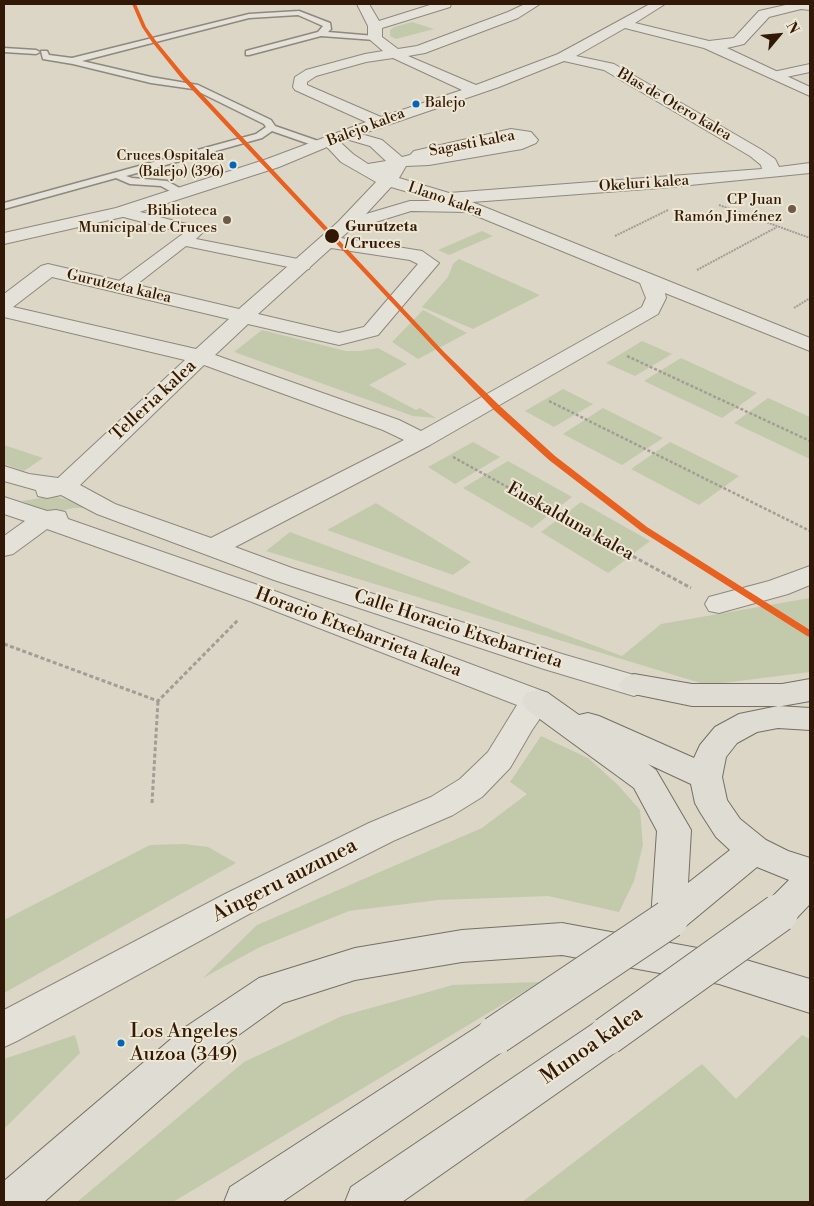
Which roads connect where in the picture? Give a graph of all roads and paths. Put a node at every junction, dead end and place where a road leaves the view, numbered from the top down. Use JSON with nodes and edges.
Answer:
{"nodes":[{"id":1,"x":363,"y":4,"type":"edge"},
{"id":2,"x":445,"y":4,"type":"edge"},
{"id":3,"x":534,"y":4,"type":"edge"},
{"id":4,"x":660,"y":4,"type":"edge"},
{"id":5,"x":808,"y":5,"type":"edge"},
{"id":6,"x":625,"y":24,"type":"junction"},
{"id":7,"x":375,"y":32,"type":"junction"},
{"id":8,"x":320,"y":34,"type":"junction"},
{"id":9,"x":709,"y":45,"type":"junction"},
{"id":10,"x":4,"y":50,"type":"edge"},
{"id":11,"x":249,"y":53,"type":"dead end"},
{"id":12,"x":394,"y":53,"type":"junction"},
{"id":13,"x":563,"y":57,"type":"junction"},
{"id":14,"x":73,"y":61,"type":"junction"},
{"id":15,"x":810,"y":68,"type":"edge"},
{"id":16,"x":777,"y":76,"type":"junction"},
{"id":17,"x":475,"y":90,"type":"junction"},
{"id":18,"x":810,"y":92,"type":"edge"},
{"id":19,"x":379,"y":122,"type":"junction"},
{"id":20,"x":271,"y":128,"type":"junction"},
{"id":21,"x":332,"y":140,"type":"junction"},
{"id":22,"x":416,"y":159,"type":"junction"},
{"id":23,"x":398,"y":162,"type":"junction"},
{"id":24,"x":810,"y":168,"type":"edge"},
{"id":25,"x":364,"y":169,"type":"junction"},
{"id":26,"x":772,"y":173,"type":"junction"},
{"id":27,"x":117,"y":175,"type":"junction"},
{"id":28,"x":386,"y":180,"type":"junction"},
{"id":29,"x":660,"y":183,"type":"junction"},
{"id":30,"x":181,"y":193,"type":"junction"},
{"id":31,"x":447,"y":198,"type":"junction"},
{"id":32,"x":4,"y":206,"type":"edge"},
{"id":33,"x":410,"y":206,"type":"junction"},
{"id":34,"x":468,"y":208,"type":"junction"},
{"id":35,"x":669,"y":209,"type":"dead end"},
{"id":36,"x":121,"y":212,"type":"junction"},
{"id":37,"x":344,"y":226,"type":"junction"},
{"id":38,"x":778,"y":227,"type":"junction"},
{"id":39,"x":4,"y":238,"type":"edge"},
{"id":40,"x":810,"y":238,"type":"edge"},
{"id":41,"x":183,"y":241,"type":"junction"},
{"id":42,"x":328,"y":242,"type":"junction"},
{"id":43,"x":581,"y":252,"type":"junction"},
{"id":44,"x":302,"y":265,"type":"junction"},
{"id":45,"x":656,"y":283,"type":"junction"},
{"id":46,"x":121,"y":288,"type":"junction"},
{"id":47,"x":4,"y":304,"type":"edge"},
{"id":48,"x":4,"y":311,"type":"edge"},
{"id":49,"x":244,"y":316,"type":"junction"},
{"id":50,"x":594,"y":342,"type":"junction"},
{"id":51,"x":810,"y":345,"type":"edge"},
{"id":52,"x":201,"y":357,"type":"junction"},
{"id":53,"x":517,"y":385,"type":"junction"},
{"id":54,"x":422,"y":440,"type":"junction"},
{"id":55,"x":810,"y":441,"type":"edge"},
{"id":56,"x":4,"y":474,"type":"edge"},
{"id":57,"x":64,"y":486,"type":"junction"},
{"id":58,"x":4,"y":500,"type":"edge"},
{"id":59,"x":4,"y":505,"type":"edge"},
{"id":60,"x":119,"y":513,"type":"junction"},
{"id":61,"x":42,"y":520,"type":"junction"},
{"id":62,"x":810,"y":531,"type":"edge"},
{"id":63,"x":214,"y":547,"type":"junction"},
{"id":64,"x":4,"y":548,"type":"edge"},
{"id":65,"x":283,"y":574,"type":"joint"},
{"id":66,"x":810,"y":575,"type":"edge"},
{"id":67,"x":262,"y":596,"type":"junction"},
{"id":68,"x":719,"y":604,"type":"joint"},
{"id":69,"x":4,"y":644,"type":"edge"},
{"id":70,"x":634,"y":685,"type":"joint"},
{"id":71,"x":810,"y":690,"type":"edge"},
{"id":72,"x":692,"y":695,"type":"junction"},
{"id":73,"x":158,"y":701,"type":"junction"},
{"id":74,"x":537,"y":701,"type":"junction"},
{"id":75,"x":810,"y":719,"type":"edge"},
{"id":76,"x":750,"y":722,"type":"junction"},
{"id":77,"x":706,"y":777,"type":"junction"},
{"id":78,"x":152,"y":803,"type":"dead end"},
{"id":79,"x":754,"y":850,"type":"junction"},
{"id":80,"x":810,"y":872,"type":"edge"},
{"id":81,"x":810,"y":881,"type":"edge"},
{"id":82,"x":669,"y":919,"type":"junction"},
{"id":83,"x":810,"y":996,"type":"edge"},
{"id":84,"x":4,"y":1029,"type":"edge"},
{"id":85,"x":12,"y":1202,"type":"edge"},
{"id":86,"x":246,"y":1202,"type":"edge"},
{"id":87,"x":366,"y":1202,"type":"edge"}],
"edges":[{"from":1,"to":7,"type":"street"},
{"from":2,"to":7,"type":"street"},
{"from":3,"to":12,"type":"street"},
{"from":4,"to":6,"type":"street","name":"Balejo kalea"},
{"from":5,"to":9,"type":"street"},
{"from":6,"to":9,"type":"street"},
{"from":6,"to":13,"type":"street","name":"Balejo kalea"},
{"from":7,"to":8,"type":"lane"},
{"from":7,"to":12,"type":"street"},
{"from":8,"to":11,"type":"lane"},
{"from":8,"to":14,"type":"lane"},
{"from":9,"to":16,"type":"street"},
{"from":10,"to":14,"type":"lane"},
{"from":12,"to":17,"type":"street"},
{"from":12,"to":19,"type":"street"},
{"from":13,"to":17,"type":"street","name":"Balejo kalea"},
{"from":13,"to":26,"type":"street","name":"Blas de Otero kalea"},
{"from":14,"to":20,"type":"lane"},
{"from":15,"to":16,"type":"street"},
{"from":16,"to":18,"type":"street"},
{"from":17,"to":19,"type":"street","name":"Balejo kalea"},
{"from":19,"to":21,"type":"street","name":"Balejo kalea"},
{"from":20,"to":21,"type":"lane"},
{"from":20,"to":27,"type":"lane"},
{"from":21,"to":23,"type":"street","name":"Llano kalea"},
{"from":21,"to":25,"type":"street"},
{"from":21,"to":30,"type":"street","name":"Balejo kalea"},
{"from":22,"to":22,"type":"street","name":"Sagasti kalea"},
{"from":22,"to":23,"type":"street","name":"Sagasti kalea"},
{"from":23,"to":25,"type":"street","name":"Sagasti kalea"},
{"from":23,"to":28,"type":"street","name":"Llano kalea"},
{"from":24,"to":26,"type":"street","name":"Okeluri kalea"},
{"from":25,"to":28,"type":"street"},
{"from":26,"to":29,"type":"street","name":"Okeluri kalea"},
{"from":27,"to":30,"type":"lane"},
{"from":27,"to":32,"type":"lane"},
{"from":28,"to":31,"type":"street","name":"Llano kalea"},
{"from":28,"to":37,"type":"street","name":"Telleria kalea"},
{"from":29,"to":31,"type":"street","name":"Okeluri kalea"},
{"from":29,"to":38,"type":"path"},
{"from":30,"to":36,"type":"street","name":"Balejo kalea"},
{"from":31,"to":33,"type":"street"},
{"from":31,"to":34,"type":"street","name":"Llano kalea"},
{"from":33,"to":34,"type":"street","name":"Telleria kalea"},
{"from":33,"to":37,"type":"street","name":"Telleria kalea"},
{"from":34,"to":43,"type":"street","name":"Llano kalea"},
{"from":35,"to":43,"type":"path"},
{"from":36,"to":39,"type":"street","name":"Balejo kalea"},
{"from":36,"to":41,"type":"street","name":"Balejo kalea"},
{"from":37,"to":42,"type":"street","name":"Telleria kalea"},
{"from":38,"to":40,"type":"path"},
{"from":38,"to":45,"type":"path"},
{"from":41,"to":44,"type":"street"},
{"from":41,"to":46,"type":"street"},
{"from":42,"to":44,"type":"street","name":"Telleria kalea"},
{"from":42,"to":49,"type":"street"},
{"from":43,"to":45,"type":"street","name":"Llano kalea"},
{"from":44,"to":49,"type":"street","name":"Telleria kalea"},
{"from":45,"to":50,"type":"street"},
{"from":45,"to":51,"type":"street","name":"Llano kalea"},
{"from":46,"to":47,"type":"street","name":"Gurutzeta kalea"},
{"from":46,"to":49,"type":"street","name":"Gurutzeta kalea"},
{"from":48,"to":52,"type":"street"},
{"from":49,"to":52,"type":"street","name":"Telleria kalea"},
{"from":50,"to":53,"type":"street"},
{"from":50,"to":55,"type":"path"},
{"from":52,"to":54,"type":"street"},
{"from":52,"to":57,"type":"street","name":"Telleria kalea"},
{"from":53,"to":54,"type":"street"},
{"from":53,"to":62,"type":"path"},
{"from":54,"to":63,"type":"street"},
{"from":54,"to":68,"type":"path","name":"Euskalduna kalea"},
{"from":56,"to":57,"type":"street","name":"Horacio Etxebarrieta kalea"},
{"from":57,"to":58,"type":"street"},
{"from":57,"to":60,"type":"street","name":"Horacio Etxebarrieta kalea"},
{"from":59,"to":61,"type":"street","name":"Horacio Etxebarrieta kalea"},
{"from":60,"to":61,"type":"street"},
{"from":60,"to":63,"type":"street","name":"Horacio Etxebarrieta kalea"},
{"from":61,"to":64,"type":"street"},
{"from":61,"to":67,"type":"street","name":"Horacio Etxebarrieta kalea"},
{"from":63,"to":65,"type":"street","name":"Horacio Etxebarrieta kalea"},
{"from":65,"to":70,"type":"street","name":"Calle Horacio Etxebarrieta"},
{"from":66,"to":68,"type":"street"},
{"from":67,"to":73,"type":"path"},
{"from":67,"to":74,"type":"street","name":"Horacio Etxebarrieta kalea"},
{"from":69,"to":73,"type":"path"},
{"from":70,"to":72,"type":"main road"},
{"from":71,"to":72,"type":"main road"},
{"from":72,"to":76,"type":"main road"},
{"from":73,"to":78,"type":"path"},
{"from":74,"to":77,"type":"main road","name":"Horacio Etxebarrieta kalea"},
{"from":74,"to":82,"type":"main road"},
{"from":74,"to":84,"type":"street","name":"Aingeru auzunea"},
{"from":75,"to":76,"type":"main road"},
{"from":76,"to":77,"type":"main road"},
{"from":77,"to":79,"type":"main road"},
{"from":79,"to":80,"type":"main road"},
{"from":79,"to":82,"type":"main road"},
{"from":81,"to":87,"type":"main road","name":"Munoa kalea","bridge":true},
{"from":82,"to":86,"type":"main road","bridge":true},
{"from":83,"to":85,"type":"main road"}]}
